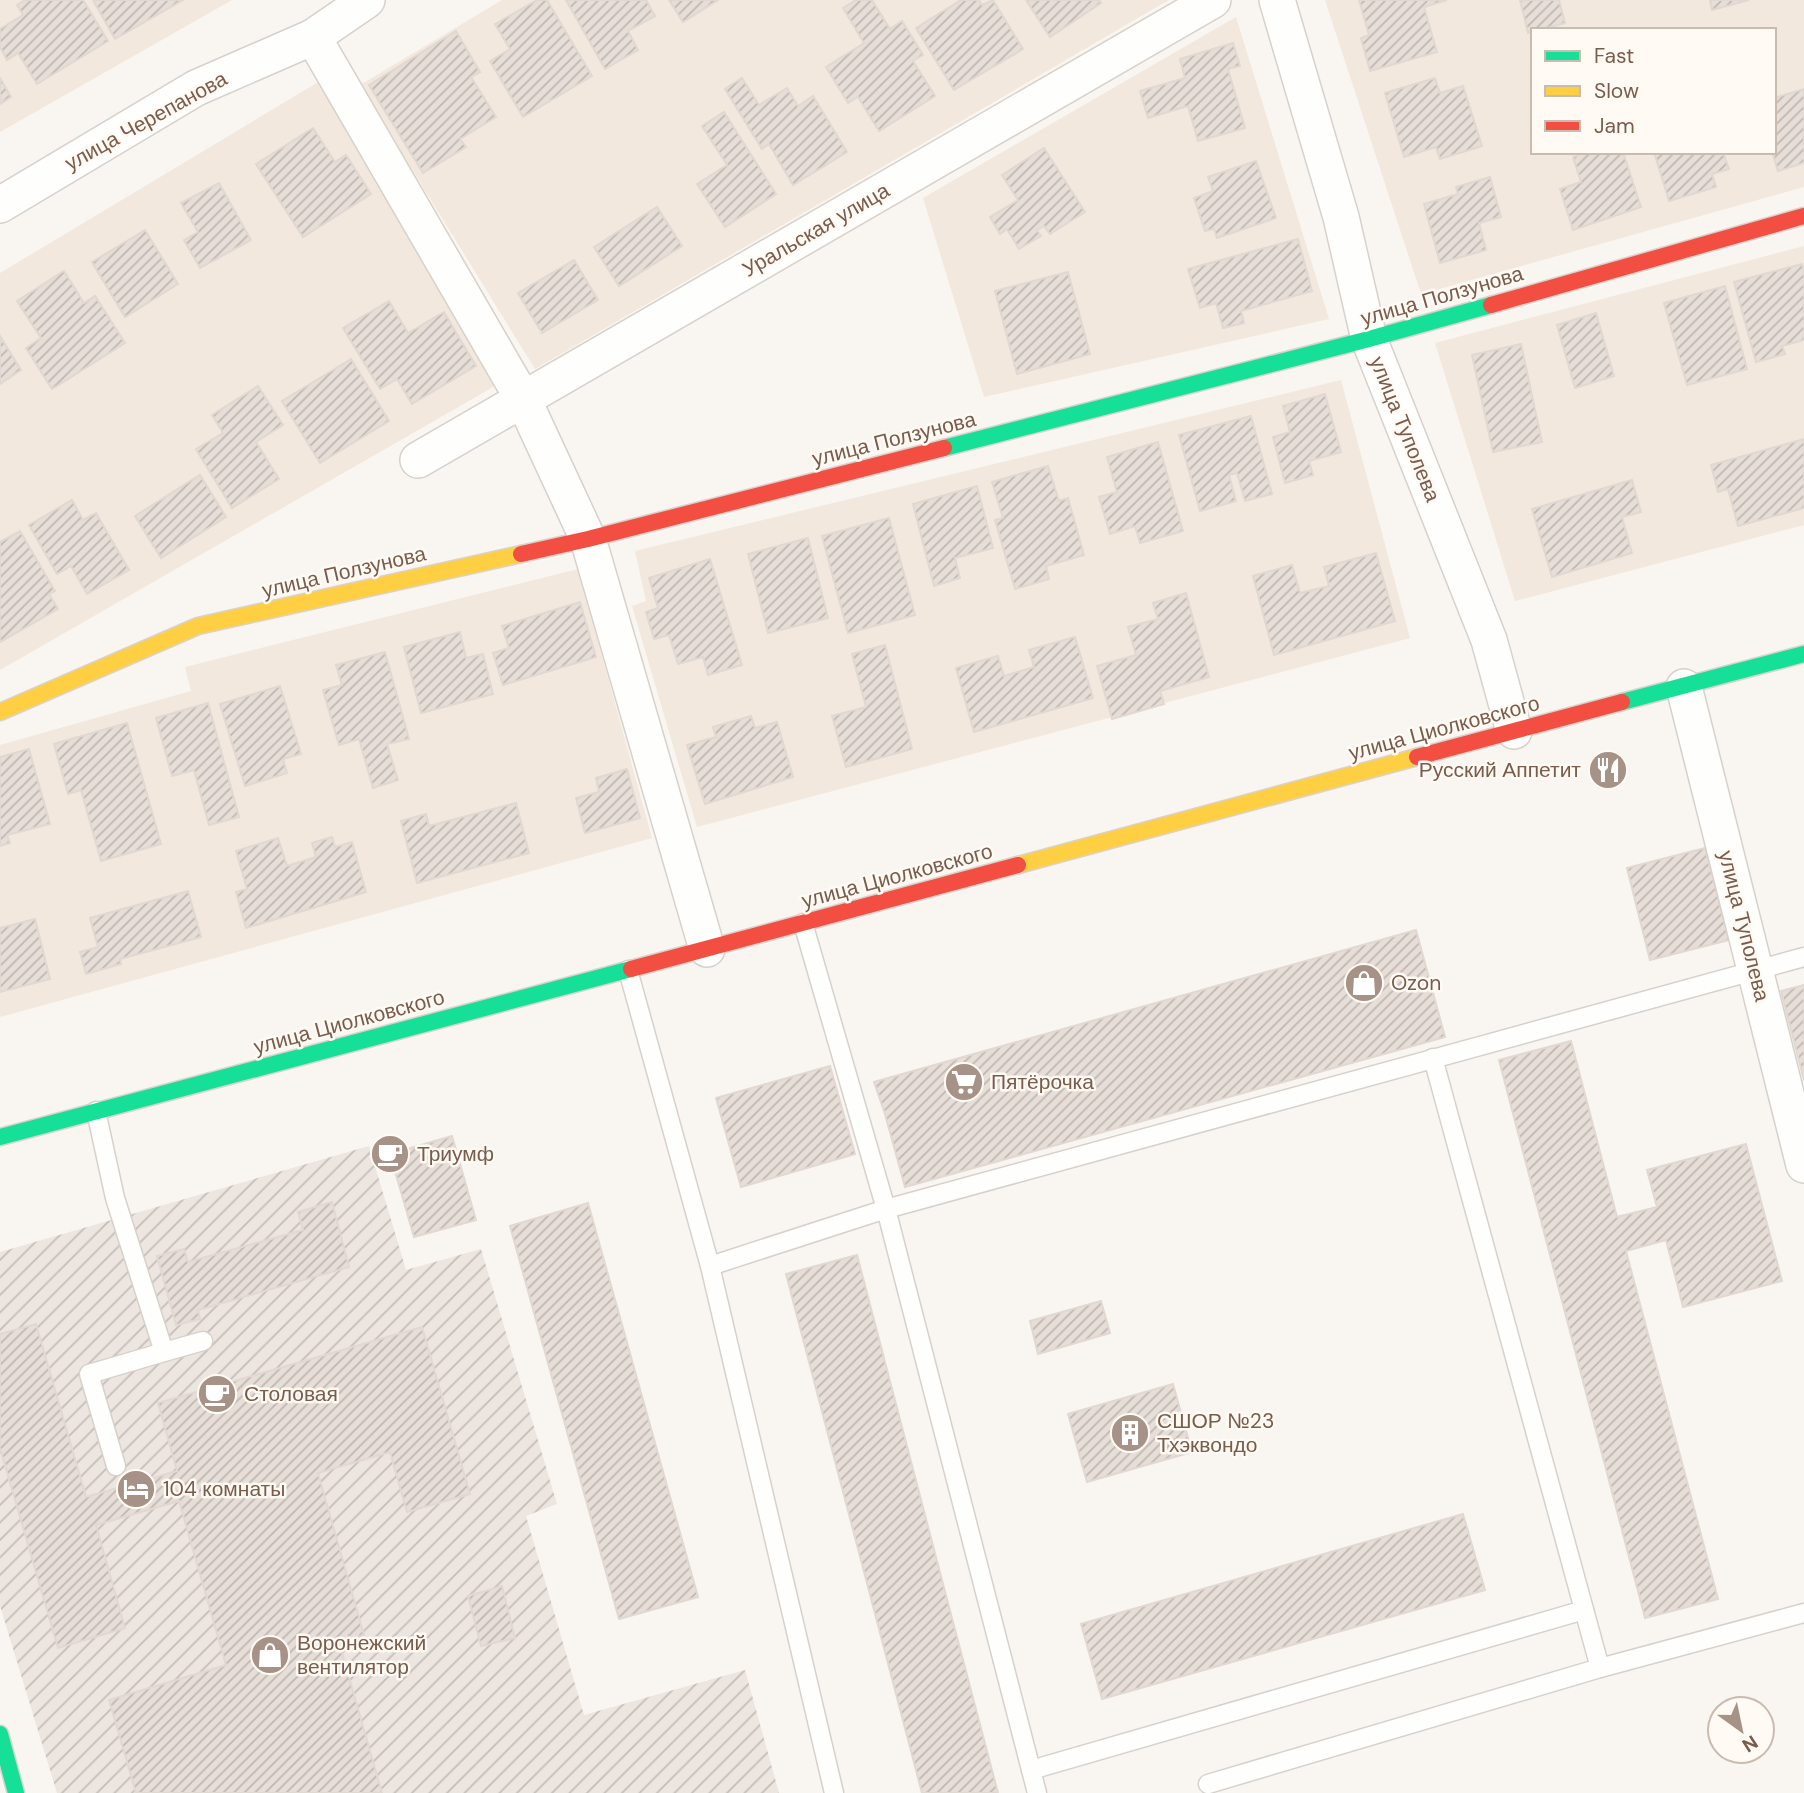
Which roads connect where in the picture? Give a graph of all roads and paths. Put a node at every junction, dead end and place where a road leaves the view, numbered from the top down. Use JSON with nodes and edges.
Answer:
{"nodes":[{"id":1,"x":367,"y":0,"type":"edge"},
{"id":2,"x":1213,"y":0,"type":"edge"},
{"id":3,"x":1277,"y":0,"type":"edge"},
{"id":4,"x":313,"y":37,"type":"junction"},
{"id":5,"x":0,"y":205,"type":"edge"},
{"id":6,"x":1804,"y":216,"type":"edge"},
{"id":7,"x":1369,"y":339,"type":"junction"},
{"id":8,"x":523,"y":399,"type":"junction"},
{"id":9,"x":418,"y":460,"type":"dead end"},
{"id":10,"x":588,"y":539,"type":"junction"},
{"id":11,"x":1804,"y":654,"type":"edge"},
{"id":12,"x":1684,"y":687,"type":"junction"},
{"id":13,"x":0,"y":712,"type":"edge"},
{"id":14,"x":1514,"y":731,"type":"junction"},
{"id":15,"x":803,"y":923,"type":"junction"},
{"id":16,"x":707,"y":949,"type":"junction"},
{"id":17,"x":1804,"y":957,"type":"edge"},
{"id":18,"x":628,"y":970,"type":"junction"},
{"id":19,"x":1754,"y":970,"type":"junction"},
{"id":20,"x":1433,"y":1058,"type":"junction"},
{"id":21,"x":96,"y":1111,"type":"junction"},
{"id":22,"x":0,"y":1137,"type":"edge"},
{"id":23,"x":1804,"y":1165,"type":"edge"},
{"id":24,"x":886,"y":1209,"type":"junction"},
{"id":25,"x":710,"y":1266,"type":"junction"},
{"id":26,"x":203,"y":1341,"type":"dead end"},
{"id":27,"x":164,"y":1352,"type":"junction"},
{"id":28,"x":116,"y":1466,"type":"dead end"},
{"id":29,"x":1584,"y":1610,"type":"junction"},
{"id":30,"x":1804,"y":1612,"type":"edge"},
{"id":31,"x":1600,"y":1668,"type":"junction"},
{"id":32,"x":0,"y":1734,"type":"edge"},
{"id":33,"x":1031,"y":1770,"type":"junction"},
{"id":34,"x":1208,"y":1784,"type":"dead end"},
{"id":35,"x":16,"y":1793,"type":"edge"},
{"id":36,"x":834,"y":1793,"type":"edge"},
{"id":37,"x":1037,"y":1793,"type":"edge"}],
"edges":[{"from":1,"to":4,"type":"street","name":"улица Черепанова"},
{"from":2,"to":8,"type":"street","name":"Уральская улица"},
{"from":3,"to":7,"type":"street","name":"улица Туполева"},
{"from":4,"to":5,"type":"street","name":"улица Черепанова"},
{"from":4,"to":8,"type":"street"},
{"from":6,"to":7,"type":"street","name":"улица Ползунова"},
{"from":7,"to":10,"type":"street","name":"улица Ползунова"},
{"from":7,"to":14,"type":"street","name":"улица Туполева"},
{"from":8,"to":9,"type":"street","name":"Уральская улица"},
{"from":8,"to":10,"type":"street"},
{"from":10,"to":13,"type":"street","name":"улица Ползунова"},
{"from":10,"to":16,"type":"street"},
{"from":11,"to":12,"type":"street","name":"улица Циолковского"},
{"from":12,"to":14,"type":"street","name":"улица Циолковского"},
{"from":12,"to":19,"type":"street","name":"улица Туполева"},
{"from":14,"to":15,"type":"street","name":"улица Циолковского"},
{"from":15,"to":16,"type":"street","name":"улица Циолковского"},
{"from":15,"to":24,"type":"lane"},
{"from":16,"to":18,"type":"street","name":"улица Циолковского"},
{"from":17,"to":19,"type":"lane"},
{"from":18,"to":21,"type":"street","name":"улица Циолковского"},
{"from":18,"to":25,"type":"lane"},
{"from":19,"to":20,"type":"lane"},
{"from":19,"to":23,"type":"street","name":"улица Туполева"},
{"from":20,"to":24,"type":"lane"},
{"from":20,"to":29,"type":"lane"},
{"from":21,"to":22,"type":"street","name":"улица Циолковского"},
{"from":21,"to":27,"type":"lane"},
{"from":24,"to":25,"type":"lane"},
{"from":24,"to":33,"type":"lane"},
{"from":25,"to":36,"type":"lane"},
{"from":26,"to":27,"type":"lane"},
{"from":27,"to":28,"type":"lane"},
{"from":29,"to":31,"type":"lane"},
{"from":29,"to":33,"type":"lane"},
{"from":30,"to":31,"type":"lane"},
{"from":31,"to":34,"type":"lane"},
{"from":32,"to":35,"type":"street"},
{"from":33,"to":37,"type":"lane"}]}
